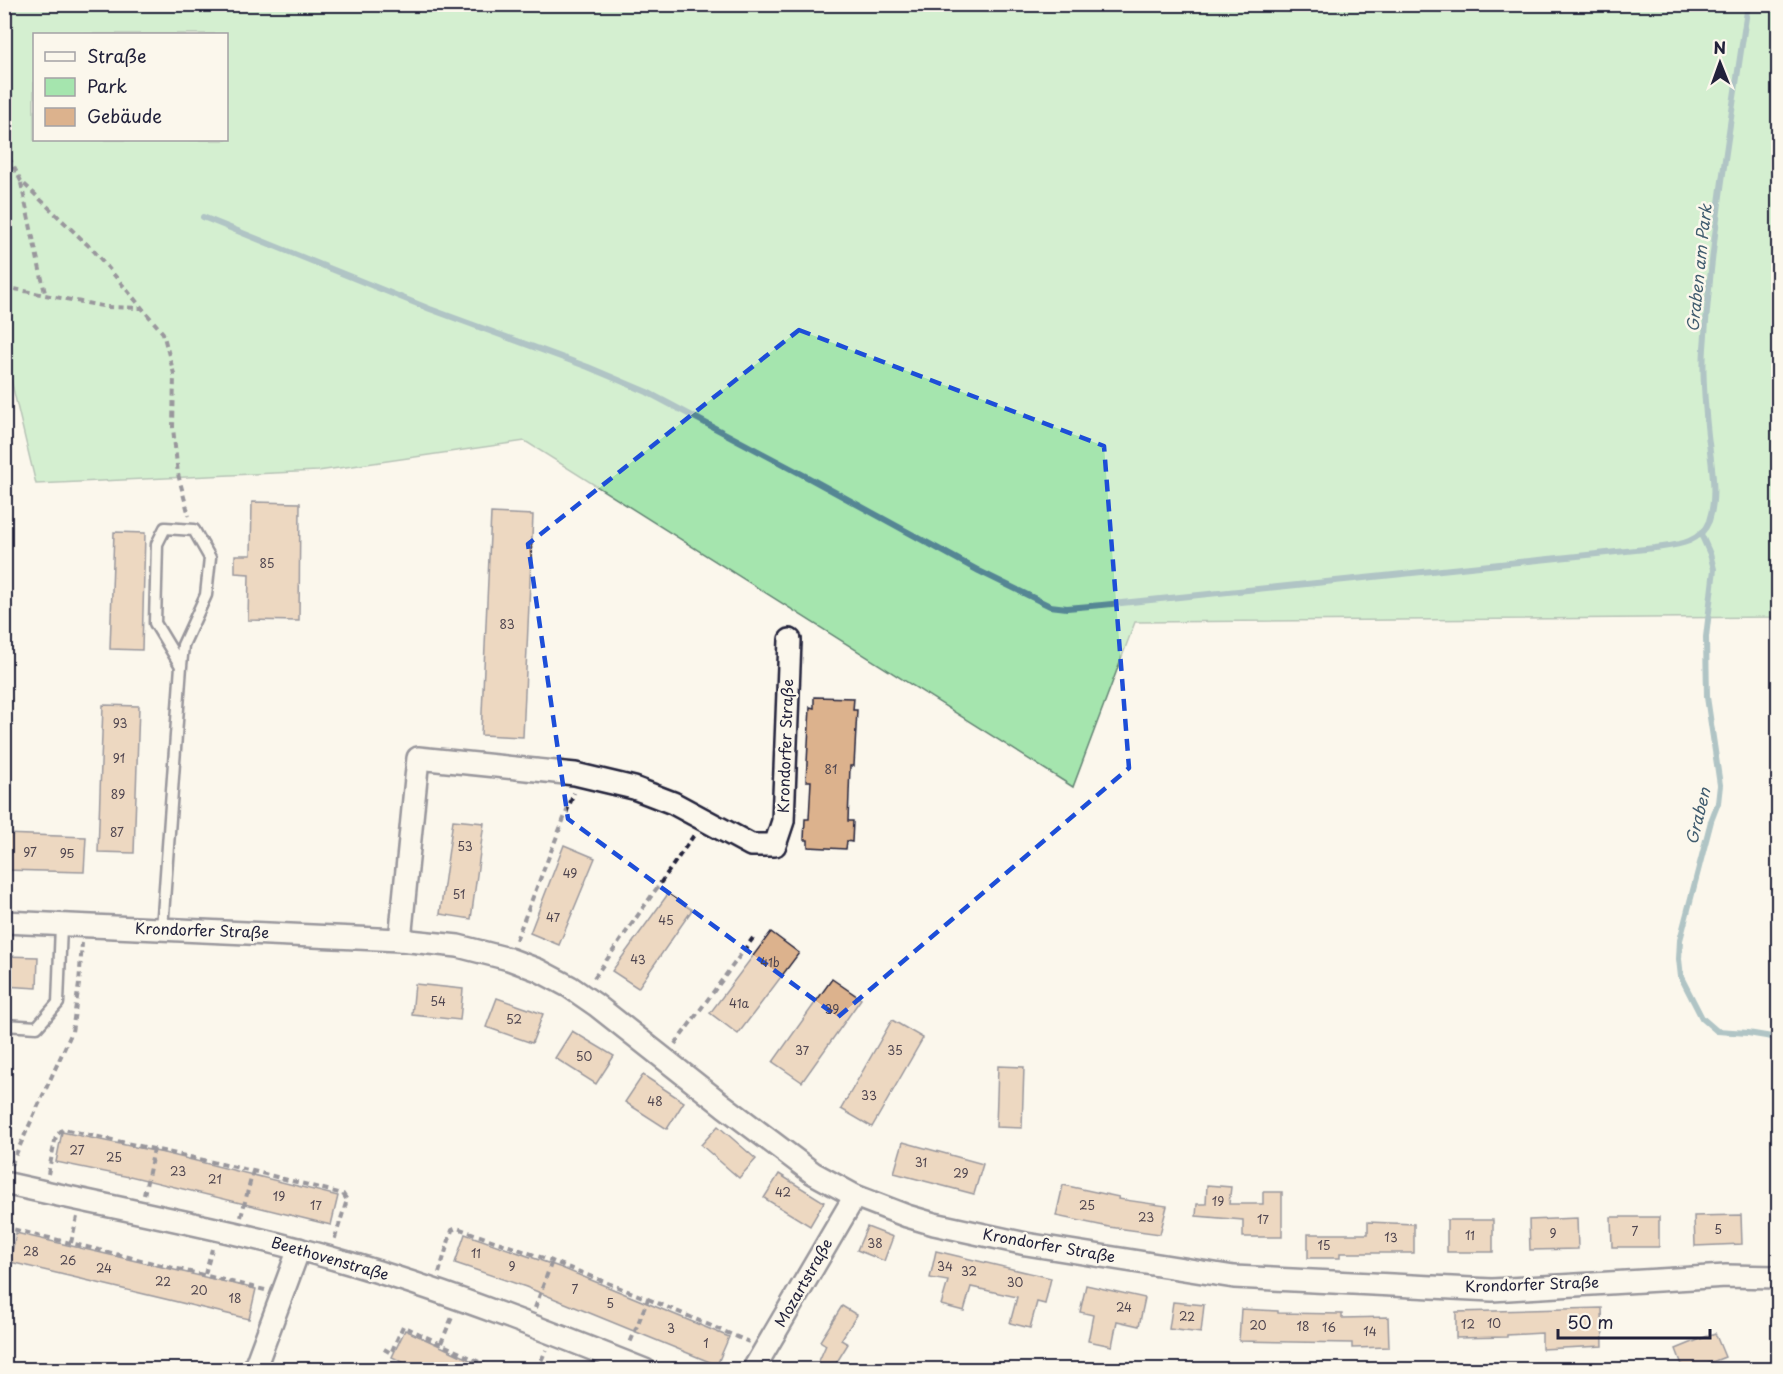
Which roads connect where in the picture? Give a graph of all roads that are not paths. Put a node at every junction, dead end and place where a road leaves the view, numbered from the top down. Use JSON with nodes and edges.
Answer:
{"nodes":[{"id":1,"x":790,"y":640,"type":"dead end"},
{"id":2,"x":181,"y":666,"type":"junction"},
{"id":3,"x":4,"y":922,"type":"edge"},
{"id":4,"x":61,"y":924,"type":"junction"},
{"id":5,"x":162,"y":929,"type":"junction"},
{"id":6,"x":400,"y":939,"type":"junction"},
{"id":7,"x":4,"y":1025,"type":"edge"},
{"id":8,"x":6,"y":1178,"type":"edge"},
{"id":9,"x":855,"y":1196,"type":"junction"},
{"id":10,"x":299,"y":1250,"type":"junction"},
{"id":11,"x":1779,"y":1277,"type":"edge"},
{"id":12,"x":254,"y":1370,"type":"edge"},
{"id":13,"x":645,"y":1370,"type":"edge"},
{"id":14,"x":753,"y":1370,"type":"edge"}],
"edges":[{"from":1,"to":6,"type":"street","name":"Krondorfer Straße"},
{"from":2,"to":2,"type":"lane"},
{"from":2,"to":5,"type":"lane"},
{"from":3,"to":4,"type":"street","name":"Krondorfer Straße"},
{"from":4,"to":5,"type":"street","name":"Krondorfer Straße"},
{"from":4,"to":7,"type":"lane"},
{"from":5,"to":6,"type":"street","name":"Krondorfer Straße"},
{"from":6,"to":9,"type":"street","name":"Krondorfer Straße"},
{"from":8,"to":10,"type":"street","name":"Beethovenstraße"},
{"from":9,"to":11,"type":"street","name":"Krondorfer Straße"},
{"from":9,"to":14,"type":"street","name":"Mozartstraße"},
{"from":10,"to":12,"type":"street"},
{"from":10,"to":13,"type":"street","name":"Beethovenstraße"}]}
